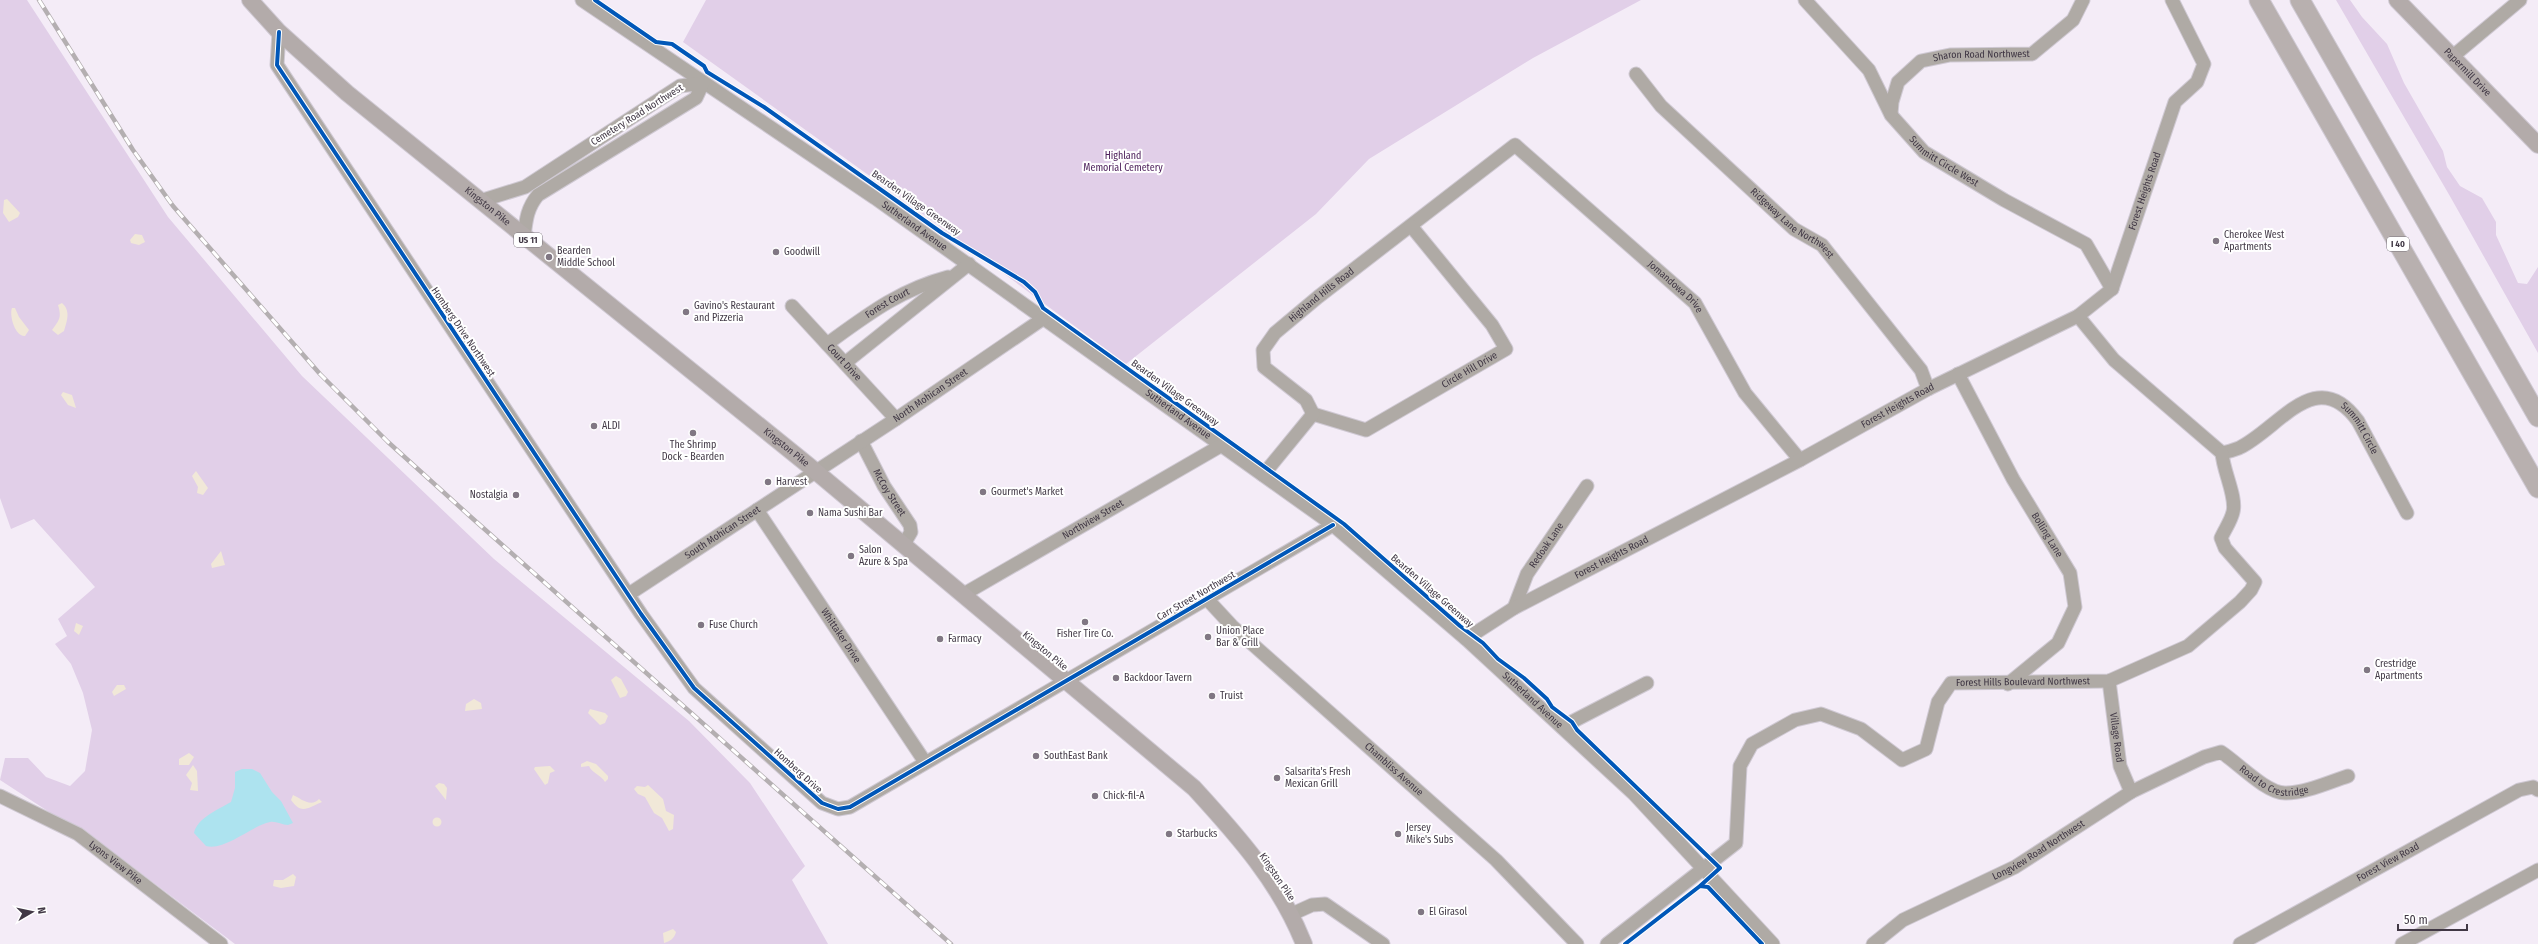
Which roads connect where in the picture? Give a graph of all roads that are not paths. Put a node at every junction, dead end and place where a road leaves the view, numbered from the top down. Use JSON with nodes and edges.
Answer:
{"nodes":[{"id":1,"x":250,"y":0,"type":"edge"},
{"id":2,"x":582,"y":0,"type":"edge"},
{"id":3,"x":1804,"y":0,"type":"edge"},
{"id":4,"x":2083,"y":0,"type":"edge"},
{"id":5,"x":2172,"y":0,"type":"edge"},
{"id":6,"x":2259,"y":0,"type":"edge"},
{"id":7,"x":2300,"y":0,"type":"edge"},
{"id":8,"x":2396,"y":0,"type":"edge"},
{"id":9,"x":2520,"y":0,"type":"edge"},
{"id":10,"x":279,"y":32,"type":"junction"},
{"id":11,"x":2452,"y":57,"type":"junction"},
{"id":12,"x":1636,"y":74,"type":"dead end"},
{"id":13,"x":703,"y":83,"type":"junction"},
{"id":14,"x":1891,"y":116,"type":"junction"},
{"id":15,"x":1515,"y":145,"type":"joint"},
{"id":16,"x":2538,"y":145,"type":"edge"},
{"id":17,"x":480,"y":201,"type":"junction"},
{"id":18,"x":1411,"y":226,"type":"junction"},
{"id":19,"x":524,"y":237,"type":"junction"},
{"id":20,"x":969,"y":264,"type":"junction"},
{"id":21,"x":954,"y":276,"type":"junction"},
{"id":22,"x":2112,"y":289,"type":"junction"},
{"id":23,"x":792,"y":306,"type":"dead end"},
{"id":24,"x":2078,"y":316,"type":"junction"},
{"id":25,"x":1044,"y":318,"type":"junction"},
{"id":26,"x":827,"y":344,"type":"junction"},
{"id":27,"x":845,"y":363,"type":"junction"},
{"id":28,"x":1958,"y":374,"type":"junction"},
{"id":29,"x":1928,"y":389,"type":"junction"},
{"id":30,"x":1313,"y":414,"type":"junction"},
{"id":31,"x":2538,"y":417,"type":"edge"},
{"id":32,"x":896,"y":419,"type":"junction"},
{"id":33,"x":861,"y":441,"type":"junction"},
{"id":34,"x":1222,"y":445,"type":"junction"},
{"id":35,"x":2222,"y":454,"type":"junction"},
{"id":36,"x":1800,"y":460,"type":"junction"},
{"id":37,"x":816,"y":471,"type":"junction"},
{"id":38,"x":1263,"y":475,"type":"junction"},
{"id":39,"x":1587,"y":486,"type":"dead end"},
{"id":40,"x":2538,"y":488,"type":"edge"},
{"id":41,"x":757,"y":510,"type":"junction"},
{"id":42,"x":2407,"y":513,"type":"dead end"},
{"id":43,"x":1333,"y":525,"type":"junction"},
{"id":44,"x":904,"y":544,"type":"junction"},
{"id":45,"x":629,"y":594,"type":"junction"},
{"id":46,"x":964,"y":594,"type":"junction"},
{"id":47,"x":1207,"y":599,"type":"junction"},
{"id":48,"x":1514,"y":608,"type":"junction"},
{"id":49,"x":1466,"y":639,"type":"junction"},
{"id":50,"x":1068,"y":680,"type":"junction"},
{"id":51,"x":2109,"y":681,"type":"junction"},
{"id":52,"x":1647,"y":683,"type":"dead end"},
{"id":53,"x":2008,"y":684,"type":"junction"},
{"id":54,"x":1562,"y":727,"type":"junction"},
{"id":55,"x":2204,"y":757,"type":"joint"},
{"id":56,"x":925,"y":762,"type":"junction"},
{"id":57,"x":2348,"y":776,"type":"dead end"},
{"id":58,"x":2538,"y":790,"type":"edge"},
{"id":59,"x":2131,"y":792,"type":"junction"},
{"id":60,"x":0,"y":796,"type":"edge"},
{"id":61,"x":1702,"y":869,"type":"junction"},
{"id":62,"x":2538,"y":870,"type":"edge"},
{"id":63,"x":1292,"y":914,"type":"junction"},
{"id":64,"x":2407,"y":943,"type":"edge"},
{"id":65,"x":221,"y":944,"type":"edge"},
{"id":66,"x":1304,"y":944,"type":"edge"},
{"id":67,"x":1383,"y":944,"type":"edge"},
{"id":68,"x":1577,"y":944,"type":"edge"},
{"id":69,"x":1607,"y":944,"type":"edge"},
{"id":70,"x":1773,"y":944,"type":"edge"},
{"id":71,"x":1873,"y":944,"type":"edge"},
{"id":72,"x":2240,"y":944,"type":"edge"}],
"edges":[{"from":1,"to":10,"type":"main road","name":"Kingston Pike","number":"US 11"},
{"from":2,"to":13,"type":"street","name":"Sutherland Avenue"},
{"from":3,"to":14,"type":"street","name":"Summitt Circle West"},
{"from":4,"to":14,"type":"street","name":"Sharon Road Northwest"},
{"from":5,"to":22,"type":"street","name":"Forest Heights Road"},
{"from":6,"to":40,"type":"highway","number":"I 40"},
{"from":7,"to":31,"type":"highway"},
{"from":8,"to":11,"type":"main road","name":"Papermill Drive"},
{"from":9,"to":11,"type":"street"},
{"from":10,"to":17,"type":"main road","name":"Kingston Pike","number":"US 11"},
{"from":10,"to":45,"type":"street","name":"Homberg Drive Northwest"},
{"from":11,"to":16,"type":"main road","name":"Papermill Drive"},
{"from":12,"to":29,"type":"street","name":"Ridgeway Lane Northwest"},
{"from":13,"to":17,"type":"street","name":"Cemetery Road Northwest"},
{"from":13,"to":19,"type":"street","name":"Cemetery Road Northwest"},
{"from":13,"to":20,"type":"street","name":"Sutherland Avenue"},
{"from":14,"to":22,"type":"street","name":"Summitt Circle West"},
{"from":15,"to":18,"type":"street","name":"Highland Hills Road"},
{"from":15,"to":36,"type":"street","name":"Jomandowa Drive"},
{"from":17,"to":19,"type":"main road","name":"Kingston Pike","number":"US 11"},
{"from":18,"to":30,"type":"street","name":"Highland Hills Road"},
{"from":18,"to":30,"type":"street","name":"Circle Hill Drive"},
{"from":19,"to":37,"type":"main road","name":"Kingston Pike","number":"US 11"},
{"from":20,"to":21,"type":"street","name":"Forest Court"},
{"from":20,"to":25,"type":"street","name":"Sutherland Avenue"},
{"from":21,"to":26,"type":"street","name":"Forest Court"},
{"from":21,"to":27,"type":"street","name":"Forest Court"},
{"from":22,"to":24,"type":"street","name":"Forest Heights Road"},
{"from":23,"to":26,"type":"street","name":"Court Drive"},
{"from":24,"to":28,"type":"street","name":"Forest Heights Road"},
{"from":24,"to":35,"type":"street"},
{"from":25,"to":32,"type":"street","name":"North Mohican Street"},
{"from":25,"to":34,"type":"street","name":"Sutherland Avenue"},
{"from":26,"to":27,"type":"street","name":"Court Drive"},
{"from":27,"to":32,"type":"street","name":"Court Drive"},
{"from":28,"to":29,"type":"street","name":"Forest Heights Road"},
{"from":28,"to":53,"type":"street","name":"Bolling Lane"},
{"from":29,"to":36,"type":"street","name":"Forest Heights Road"},
{"from":30,"to":38,"type":"street"},
{"from":32,"to":33,"type":"street","name":"North Mohican Street"},
{"from":33,"to":37,"type":"street","name":"North Mohican Street"},
{"from":33,"to":44,"type":"street","name":"McCoy Street"},
{"from":34,"to":38,"type":"street","name":"Sutherland Avenue"},
{"from":34,"to":46,"type":"street","name":"Northview Street"},
{"from":35,"to":42,"type":"street","name":"Summitt Circle"},
{"from":35,"to":51,"type":"street","name":"Forest Hills Boulevard Northwest"},
{"from":36,"to":48,"type":"street","name":"Forest Heights Road"},
{"from":37,"to":41,"type":"street","name":"South Mohican Street"},
{"from":37,"to":44,"type":"main road","name":"Kingston Pike","number":"US 11"},
{"from":38,"to":43,"type":"street","name":"Sutherland Avenue"},
{"from":39,"to":48,"type":"street","name":"Redoak Lane"},
{"from":41,"to":45,"type":"street","name":"South Mohican Street"},
{"from":41,"to":56,"type":"street","name":"Whittaker Drive"},
{"from":43,"to":47,"type":"street","name":"Carr Street Northwest"},
{"from":43,"to":49,"type":"street","name":"Sutherland Avenue"},
{"from":44,"to":46,"type":"main road","name":"Kingston Pike","number":"US 11"},
{"from":45,"to":56,"type":"street","name":"Homberg Drive"},
{"from":46,"to":50,"type":"main road","name":"Kingston Pike","number":"US 11"},
{"from":47,"to":50,"type":"street","name":"Carr Street Northwest"},
{"from":47,"to":68,"type":"street","name":"Chambliss Avenue"},
{"from":48,"to":49,"type":"street","name":"Forest Heights Road"},
{"from":49,"to":54,"type":"street","name":"Sutherland Avenue"},
{"from":50,"to":56,"type":"street","name":"Homberg Drive"},
{"from":50,"to":63,"type":"main road","name":"Kingston Pike","number":"US 11"},
{"from":51,"to":53,"type":"street","name":"Forest Hills Boulevard Northwest"},
{"from":51,"to":59,"type":"street","name":"Village Road"},
{"from":52,"to":54,"type":"street"},
{"from":53,"to":61,"type":"street","name":"Forest Hills Boulevard Northwest"},
{"from":54,"to":61,"type":"street","name":"Sutherland Avenue"},
{"from":55,"to":57,"type":"street","name":"Road to Crestridge"},
{"from":55,"to":59,"type":"street","name":"Longview Road Northwest"},
{"from":58,"to":72,"type":"street","name":"Forest View Road"},
{"from":59,"to":71,"type":"street","name":"Longview Road Northwest"},
{"from":60,"to":65,"type":"street","name":"Lyons View Pike"},
{"from":61,"to":69,"type":"street"},
{"from":61,"to":70,"type":"street","name":"Sutherland Avenue"},
{"from":62,"to":64,"type":"street"},
{"from":63,"to":66,"type":"main road","name":"Kingston Pike","number":"US 11"},
{"from":63,"to":67,"type":"street"}]}
